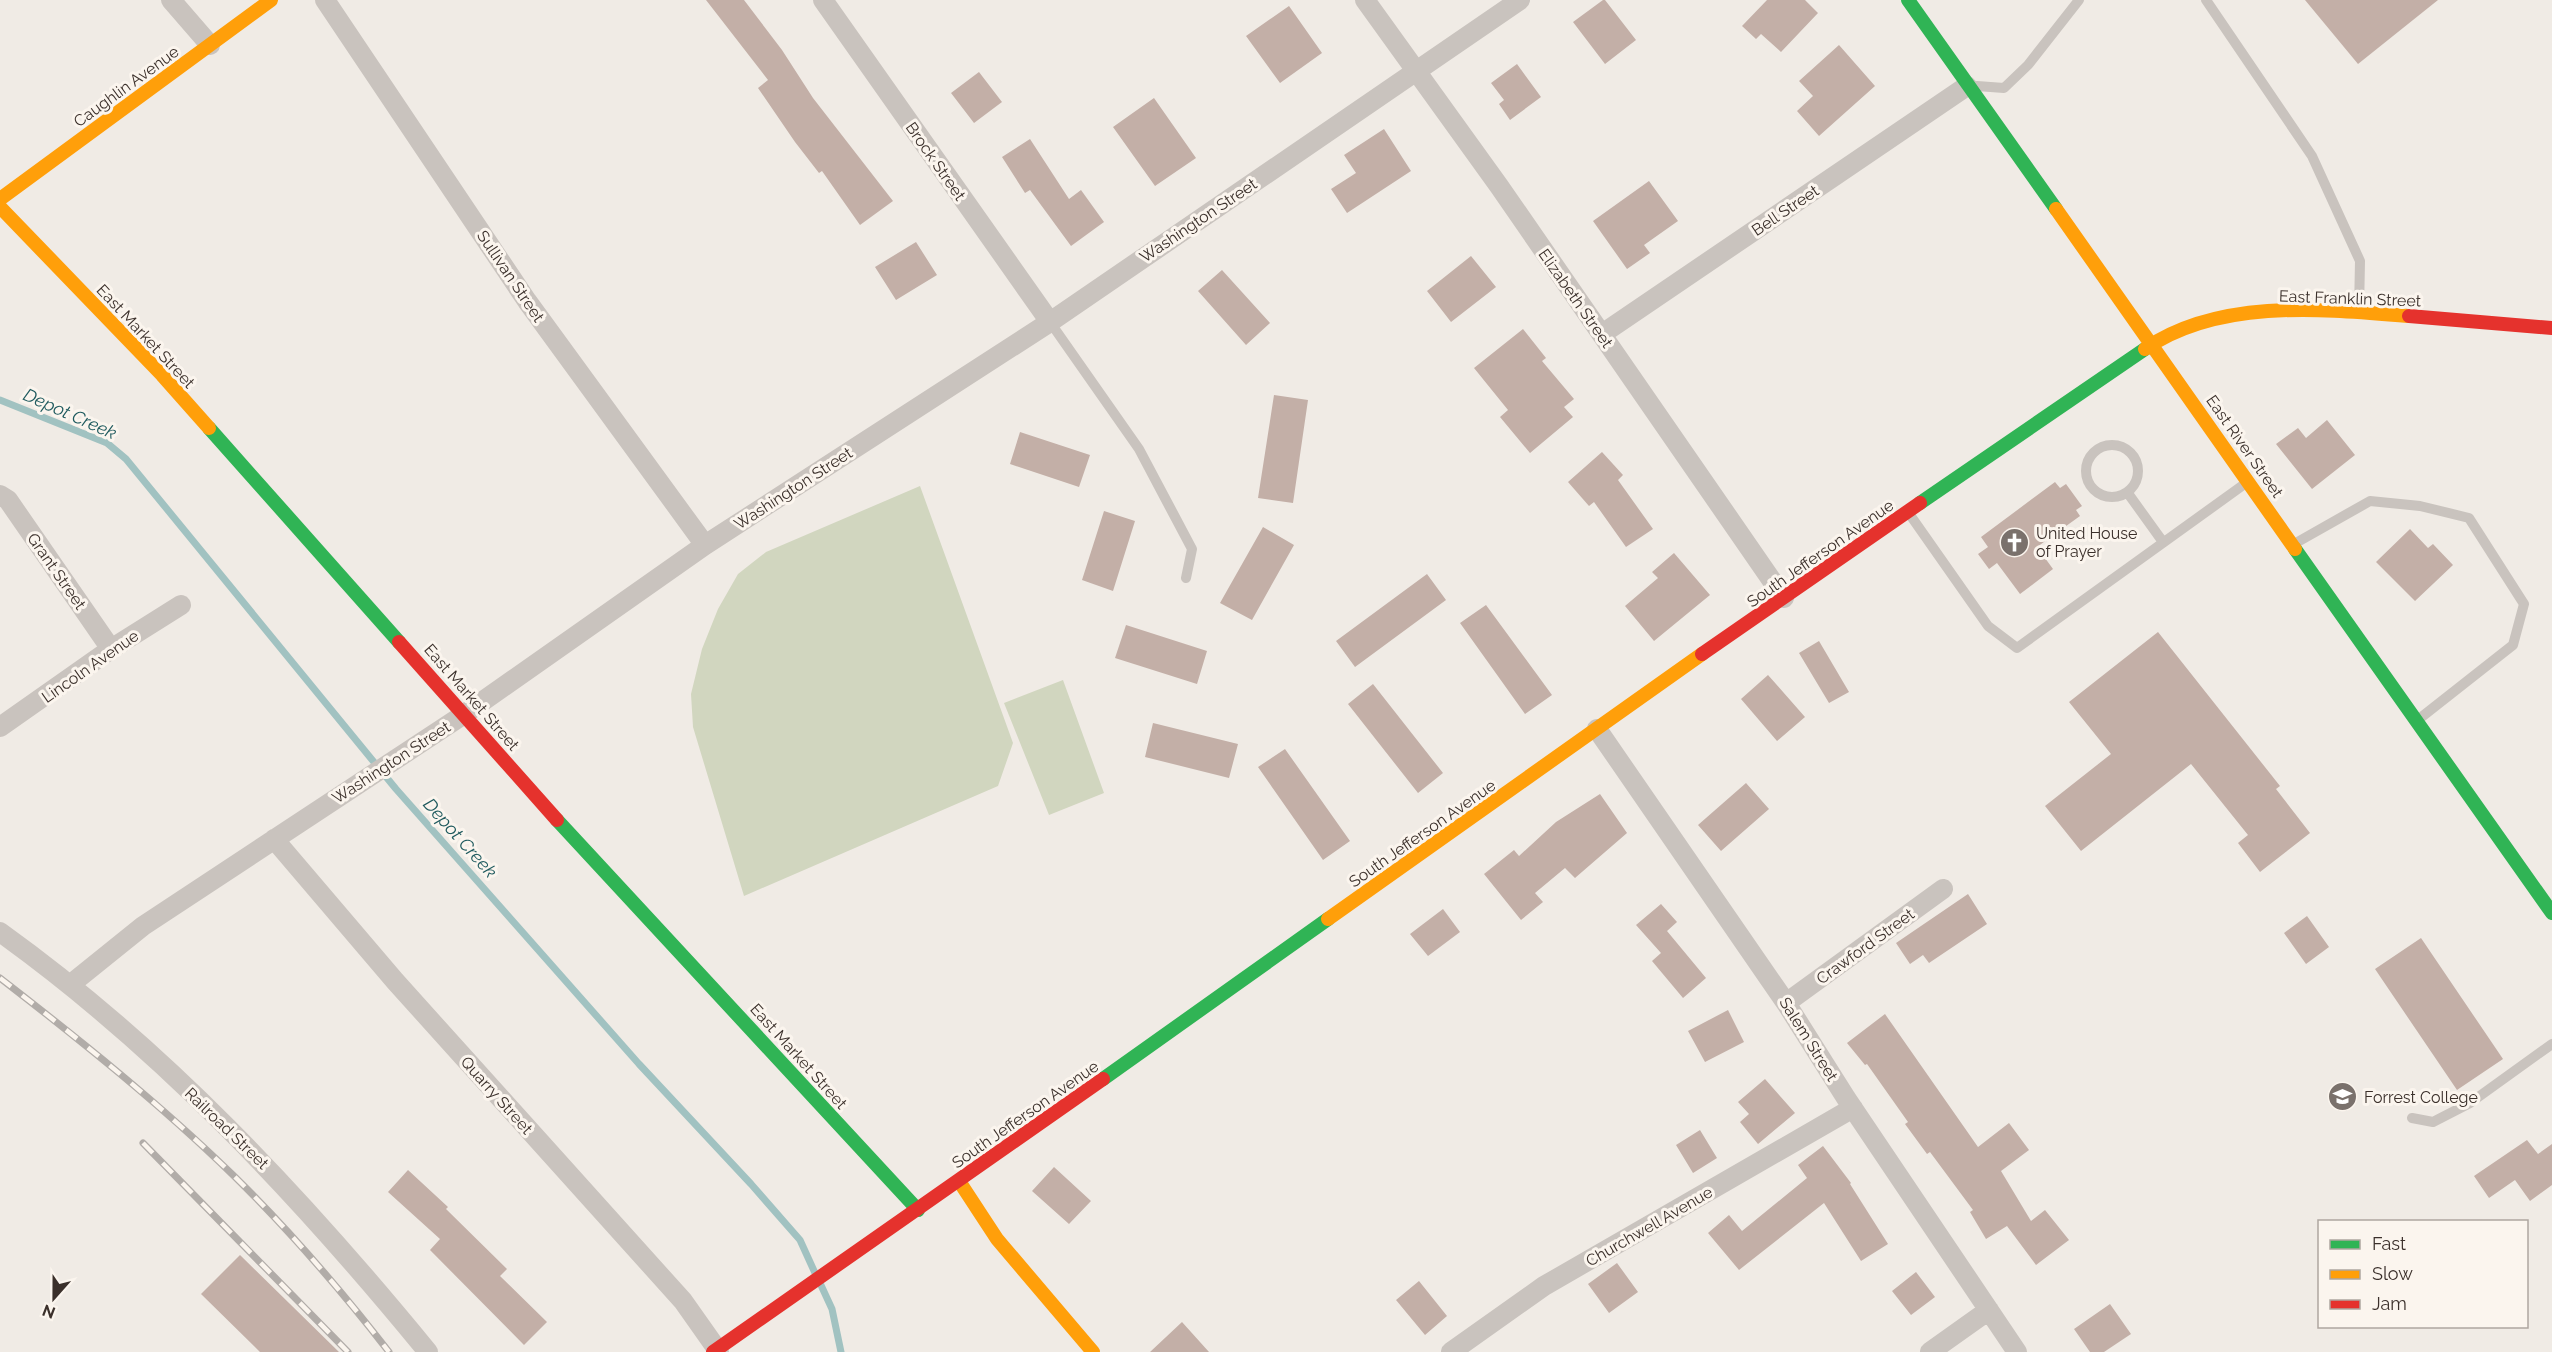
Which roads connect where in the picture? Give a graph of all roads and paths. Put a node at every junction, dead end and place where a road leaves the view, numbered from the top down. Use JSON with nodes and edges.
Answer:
{"nodes":[{"id":1,"x":171,"y":0,"type":"edge"},
{"id":2,"x":271,"y":0,"type":"edge"},
{"id":3,"x":325,"y":0,"type":"edge"},
{"id":4,"x":823,"y":0,"type":"edge"},
{"id":5,"x":1365,"y":0,"type":"edge"},
{"id":6,"x":1520,"y":0,"type":"edge"},
{"id":7,"x":1908,"y":0,"type":"edge"},
{"id":8,"x":2079,"y":0,"type":"edge"},
{"id":9,"x":2206,"y":0,"type":"edge"},
{"id":10,"x":210,"y":45,"type":"junction"},
{"id":11,"x":1416,"y":71,"type":"junction"},
{"id":12,"x":1967,"y":86,"type":"junction"},
{"id":13,"x":0,"y":199,"type":"edge"},
{"id":14,"x":0,"y":207,"type":"edge"},
{"id":15,"x":2359,"y":312,"type":"junction"},
{"id":16,"x":1050,"y":322,"type":"junction"},
{"id":17,"x":2552,"y":328,"type":"edge"},
{"id":18,"x":1602,"y":334,"type":"junction"},
{"id":19,"x":2152,"y":344,"type":"junction"},
{"id":20,"x":2249,"y":481,"type":"junction"},
{"id":21,"x":2127,"y":492,"type":"junction"},
{"id":22,"x":0,"y":495,"type":"edge"},
{"id":23,"x":1908,"y":512,"type":"junction"},
{"id":24,"x":2163,"y":542,"type":"junction"},
{"id":25,"x":2293,"y":544,"type":"junction"},
{"id":26,"x":705,"y":545,"type":"junction"},
{"id":27,"x":1186,"y":578,"type":"dead end"},
{"id":28,"x":1784,"y":598,"type":"junction"},
{"id":29,"x":182,"y":605,"type":"dead end"},
{"id":30,"x":111,"y":648,"type":"junction"},
{"id":31,"x":466,"y":713,"type":"junction"},
{"id":32,"x":2417,"y":721,"type":"junction"},
{"id":33,"x":0,"y":728,"type":"edge"},
{"id":34,"x":1597,"y":729,"type":"junction"},
{"id":35,"x":274,"y":838,"type":"junction"},
{"id":36,"x":1943,"y":888,"type":"dead end"},
{"id":37,"x":2552,"y":913,"type":"edge"},
{"id":38,"x":0,"y":932,"type":"edge"},
{"id":39,"x":71,"y":984,"type":"junction"},
{"id":40,"x":1786,"y":1003,"type":"junction"},
{"id":41,"x":2552,"y":1044,"type":"edge"},
{"id":42,"x":1853,"y":1108,"type":"junction"},
{"id":43,"x":2412,"y":1118,"type":"dead end"},
{"id":44,"x":959,"y":1181,"type":"junction"},
{"id":45,"x":918,"y":1210,"type":"junction"},
{"id":46,"x":1989,"y":1310,"type":"junction"},
{"id":47,"x":716,"y":1351,"type":"edge"},
{"id":48,"x":428,"y":1352,"type":"edge"},
{"id":49,"x":1093,"y":1352,"type":"edge"},
{"id":50,"x":1451,"y":1352,"type":"edge"},
{"id":51,"x":1930,"y":1352,"type":"edge"},
{"id":52,"x":2017,"y":1352,"type":"edge"}],
"edges":[{"from":1,"to":10,"type":"street"},
{"from":2,"to":10,"type":"street","name":"Caughlin Avenue"},
{"from":3,"to":26,"type":"street","name":"Sullivan Street"},
{"from":4,"to":16,"type":"street","name":"Brock Street"},
{"from":5,"to":11,"type":"street","name":"Elizabeth Street"},
{"from":6,"to":11,"type":"street","name":"Washington Street"},
{"from":7,"to":12,"type":"street","name":"East River Street"},
{"from":8,"to":12,"type":"lane"},
{"from":9,"to":15,"type":"lane"},
{"from":10,"to":13,"type":"street","name":"Caughlin Avenue"},
{"from":11,"to":16,"type":"street","name":"Washington Street"},
{"from":11,"to":18,"type":"street","name":"Elizabeth Street"},
{"from":12,"to":18,"type":"street","name":"Bell Street"},
{"from":12,"to":19,"type":"street","name":"East River Street"},
{"from":14,"to":31,"type":"street","name":"East Market Street"},
{"from":15,"to":17,"type":"street","name":"East Franklin Street"},
{"from":15,"to":19,"type":"street","name":"East Franklin Street"},
{"from":16,"to":26,"type":"street","name":"Washington Street"},
{"from":16,"to":27,"type":"lane"},
{"from":18,"to":28,"type":"street","name":"Elizabeth Street"},
{"from":19,"to":20,"type":"street","name":"East River Street"},
{"from":19,"to":23,"type":"street","name":"South Jefferson Avenue"},
{"from":20,"to":24,"type":"lane"},
{"from":20,"to":25,"type":"street","name":"East River Street"},
{"from":21,"to":21,"type":"lane"},
{"from":21,"to":24,"type":"lane"},
{"from":22,"to":30,"type":"street","name":"Grant Street"},
{"from":23,"to":24,"type":"lane"},
{"from":23,"to":28,"type":"street","name":"South Jefferson Avenue"},
{"from":25,"to":32,"type":"street","name":"East River Street"},
{"from":25,"to":32,"type":"lane"},
{"from":26,"to":31,"type":"street","name":"Washington Street"},
{"from":28,"to":34,"type":"street","name":"South Jefferson Avenue"},
{"from":29,"to":30,"type":"street","name":"Lincoln Avenue"},
{"from":30,"to":33,"type":"street","name":"Lincoln Avenue"},
{"from":31,"to":35,"type":"street","name":"Washington Street"},
{"from":31,"to":45,"type":"street","name":"East Market Street"},
{"from":32,"to":37,"type":"street","name":"East River Street"},
{"from":34,"to":40,"type":"street","name":"Salem Street"},
{"from":34,"to":44,"type":"street","name":"South Jefferson Avenue"},
{"from":35,"to":39,"type":"street","name":"Washington Street"},
{"from":35,"to":47,"type":"street","name":"Quarry Street"},
{"from":36,"to":40,"type":"street","name":"Crawford Street"},
{"from":38,"to":39,"type":"street","name":"Railroad Street"},
{"from":39,"to":48,"type":"street","name":"Railroad Street"},
{"from":40,"to":42,"type":"street","name":"Salem Street"},
{"from":41,"to":43,"type":"lane"},
{"from":42,"to":46,"type":"street","name":"Salem Street"},
{"from":42,"to":50,"type":"street","name":"Churchwell Avenue"},
{"from":44,"to":45,"type":"street","name":"South Jefferson Avenue"},
{"from":44,"to":49,"type":"street"},
{"from":45,"to":47,"type":"street","name":"South Jefferson Avenue"},
{"from":46,"to":51,"type":"street"},
{"from":46,"to":52,"type":"street","name":"Salem Street"}]}
